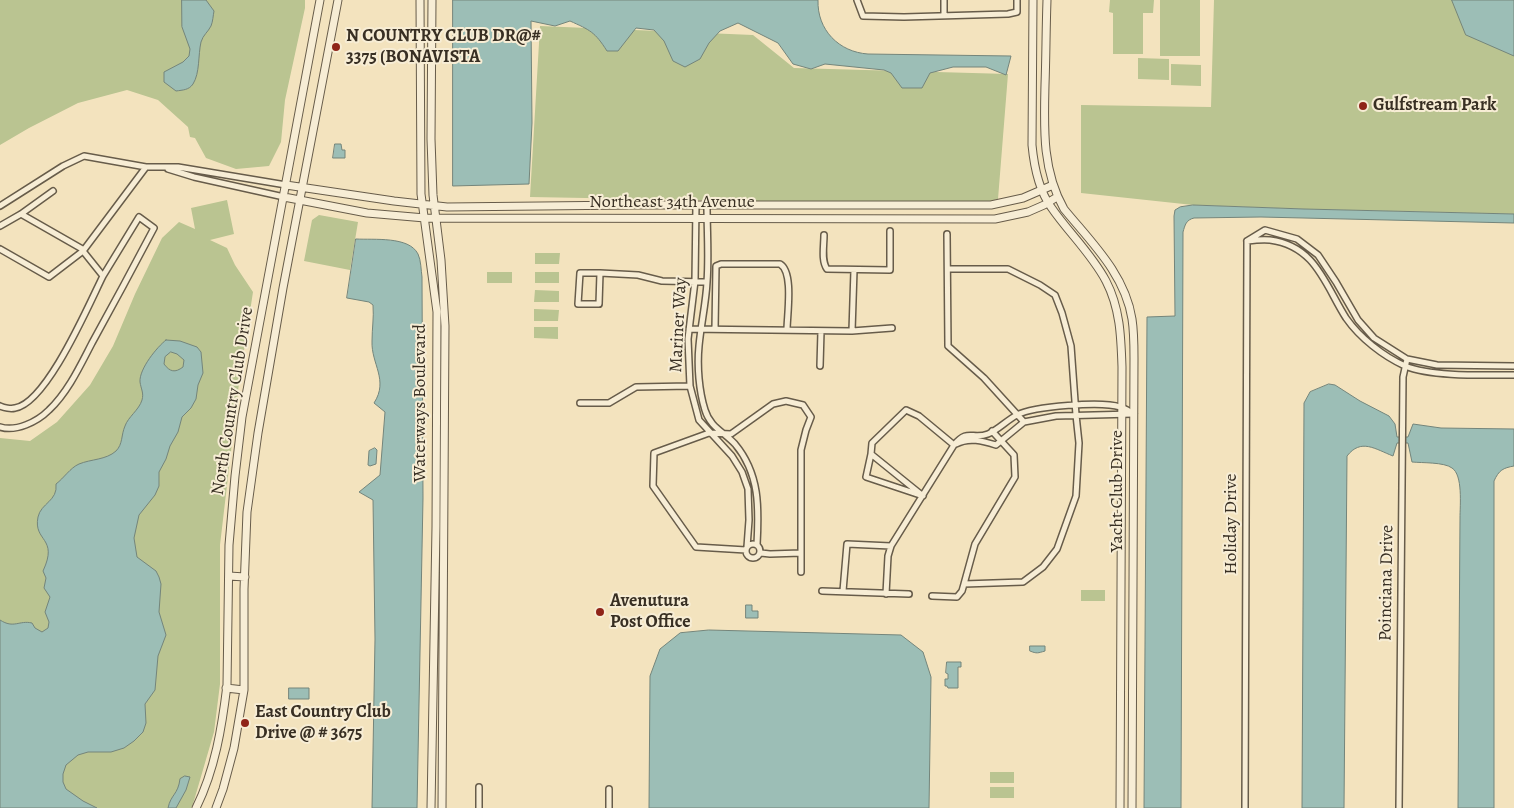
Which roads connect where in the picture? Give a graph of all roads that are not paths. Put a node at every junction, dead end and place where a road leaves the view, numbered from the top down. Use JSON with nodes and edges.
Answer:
{"nodes":[{"id":1,"x":320,"y":0,"type":"edge"},
{"id":2,"x":338,"y":0,"type":"edge"},
{"id":3,"x":420,"y":0,"type":"edge"},
{"id":4,"x":432,"y":0,"type":"edge"},
{"id":5,"x":857,"y":0,"type":"edge"},
{"id":6,"x":944,"y":0,"type":"edge"},
{"id":7,"x":1017,"y":0,"type":"edge"},
{"id":8,"x":1033,"y":0,"type":"edge"},
{"id":9,"x":1047,"y":0,"type":"edge"},
{"id":10,"x":944,"y":16,"type":"junction"},
{"id":11,"x":146,"y":167,"type":"junction"},
{"id":12,"x":160,"y":167,"type":"junction"},
{"id":13,"x":286,"y":185,"type":"junction"},
{"id":14,"x":1053,"y":185,"type":"junction"},
{"id":15,"x":303,"y":187,"type":"junction"},
{"id":16,"x":1042,"y":189,"type":"junction"},
{"id":17,"x":53,"y":192,"type":"dead end"},
{"id":18,"x":284,"y":197,"type":"junction"},
{"id":19,"x":1057,"y":197,"type":"junction"},
{"id":20,"x":301,"y":200,"type":"junction"},
{"id":21,"x":423,"y":205,"type":"junction"},
{"id":22,"x":696,"y":205,"type":"junction"},
{"id":23,"x":707,"y":205,"type":"junction"},
{"id":24,"x":1049,"y":205,"type":"junction"},
{"id":25,"x":0,"y":206,"type":"edge"},
{"id":26,"x":434,"y":206,"type":"junction"},
{"id":27,"x":21,"y":214,"type":"junction"},
{"id":28,"x":425,"y":218,"type":"junction"},
{"id":29,"x":436,"y":218,"type":"junction"},
{"id":30,"x":696,"y":218,"type":"junction"},
{"id":31,"x":707,"y":218,"type":"junction"},
{"id":32,"x":0,"y":226,"type":"edge"},
{"id":33,"x":890,"y":231,"type":"dead end"},
{"id":34,"x":948,"y":234,"type":"dead end"},
{"id":35,"x":824,"y":235,"type":"dead end"},
{"id":36,"x":1247,"y":241,"type":"junction"},
{"id":37,"x":0,"y":250,"type":"edge"},
{"id":38,"x":84,"y":250,"type":"junction"},
{"id":39,"x":948,"y":269,"type":"junction"},
{"id":40,"x":854,"y":270,"type":"junction"},
{"id":41,"x":600,"y":273,"type":"junction"},
{"id":42,"x":104,"y":276,"type":"junction"},
{"id":43,"x":695,"y":281,"type":"junction"},
{"id":44,"x":707,"y":282,"type":"junction"},
{"id":45,"x":1347,"y":305,"type":"junction"},
{"id":46,"x":1341,"y":308,"type":"junction"},
{"id":47,"x":892,"y":328,"type":"dead end"},
{"id":48,"x":701,"y":329,"type":"junction"},
{"id":49,"x":715,"y":329,"type":"junction"},
{"id":50,"x":689,"y":330,"type":"junction"},
{"id":51,"x":787,"y":330,"type":"junction"},
{"id":52,"x":821,"y":330,"type":"junction"},
{"id":53,"x":852,"y":331,"type":"junction"},
{"id":54,"x":1407,"y":359,"type":"junction"},
{"id":55,"x":820,"y":366,"type":"dead end"},
{"id":56,"x":1405,"y":366,"type":"junction"},
{"id":57,"x":1514,"y":366,"type":"edge"},
{"id":58,"x":1514,"y":375,"type":"edge"},
{"id":59,"x":690,"y":386,"type":"junction"},
{"id":60,"x":580,"y":403,"type":"dead end"},
{"id":61,"x":1075,"y":405,"type":"junction"},
{"id":62,"x":0,"y":406,"type":"edge"},
{"id":63,"x":1121,"y":411,"type":"junction"},
{"id":64,"x":1018,"y":414,"type":"junction"},
{"id":65,"x":1134,"y":414,"type":"junction"},
{"id":66,"x":1076,"y":416,"type":"junction"},
{"id":67,"x":1024,"y":422,"type":"junction"},
{"id":68,"x":0,"y":427,"type":"edge"},
{"id":69,"x":990,"y":432,"type":"junction"},
{"id":70,"x":710,"y":433,"type":"junction"},
{"id":71,"x":722,"y":434,"type":"junction"},
{"id":72,"x":1000,"y":441,"type":"junction"},
{"id":73,"x":954,"y":445,"type":"junction"},
{"id":74,"x":871,"y":454,"type":"junction"},
{"id":75,"x":923,"y":496,"type":"junction"},
{"id":76,"x":757,"y":545,"type":"junction"},
{"id":77,"x":891,"y":546,"type":"junction"},
{"id":78,"x":746,"y":549,"type":"junction"},
{"id":79,"x":761,"y":552,"type":"junction"},
{"id":80,"x":801,"y":553,"type":"junction"},
{"id":81,"x":801,"y":572,"type":"dead end"},
{"id":82,"x":229,"y":576,"type":"junction"},
{"id":83,"x":245,"y":577,"type":"junction"},
{"id":84,"x":964,"y":584,"type":"junction"},
{"id":85,"x":822,"y":590,"type":"dead end"},
{"id":86,"x":843,"y":591,"type":"junction"},
{"id":87,"x":886,"y":594,"type":"junction"},
{"id":88,"x":908,"y":594,"type":"dead end"},
{"id":89,"x":932,"y":596,"type":"dead end"},
{"id":90,"x":226,"y":688,"type":"junction"},
{"id":91,"x":244,"y":690,"type":"junction"},
{"id":92,"x":479,"y":787,"type":"dead end"},
{"id":93,"x":609,"y":789,"type":"dead end"},
{"id":94,"x":196,"y":808,"type":"edge"},
{"id":95,"x":216,"y":808,"type":"edge"},
{"id":96,"x":431,"y":808,"type":"edge"},
{"id":97,"x":442,"y":808,"type":"edge"},
{"id":98,"x":479,"y":808,"type":"edge"},
{"id":99,"x":609,"y":808,"type":"edge"},
{"id":100,"x":1120,"y":808,"type":"edge"},
{"id":101,"x":1132,"y":808,"type":"edge"},
{"id":102,"x":1245,"y":808,"type":"edge"},
{"id":103,"x":1399,"y":808,"type":"edge"}],
"edges":[{"from":1,"to":13,"type":"street","name":"North Country Club Drive"},
{"from":2,"to":15,"type":"street","name":"North Country Club Drive"},
{"from":3,"to":21,"type":"street","name":"Waterways Boulevard"},
{"from":4,"to":26,"type":"street","name":"Waterways Boulevard"},
{"from":5,"to":10,"type":"street"},
{"from":6,"to":10,"type":"street"},
{"from":7,"to":10,"type":"street"},
{"from":8,"to":16,"type":"street","name":"Yacht Club Drive"},
{"from":9,"to":14,"type":"street","name":"Yacht Club Drive"},
{"from":11,"to":12,"type":"street"},
{"from":11,"to":25,"type":"street"},
{"from":11,"to":38,"type":"street"},
{"from":12,"to":13,"type":"street"},
{"from":12,"to":18,"type":"street"},
{"from":13,"to":15,"type":"street","name":"Northeast 34th Avenue"},
{"from":13,"to":18,"type":"street","name":"North Country Club Drive"},
{"from":14,"to":16,"type":"street","name":"Northeast 34th Avenue"},
{"from":14,"to":19,"type":"street","name":"Yacht Club Drive"},
{"from":15,"to":20,"type":"street","name":"North Country Club Drive"},
{"from":15,"to":21,"type":"street","name":"Northeast 34th Avenue"},
{"from":16,"to":23,"type":"street","name":"Northeast 34th Avenue"},
{"from":16,"to":24,"type":"street","name":"Yacht Club Drive"},
{"from":17,"to":27,"type":"street"},
{"from":18,"to":20,"type":"street","name":"Northeast 34th Avenue"},
{"from":18,"to":82,"type":"street","name":"North Country Club Drive"},
{"from":19,"to":24,"type":"street","name":"Northeast 34th Avenue"},
{"from":19,"to":65,"type":"street","name":"Yacht Club Drive"},
{"from":20,"to":28,"type":"street","name":"Northeast 34th Avenue"},
{"from":20,"to":83,"type":"street","name":"North Country Club Drive"},
{"from":21,"to":26,"type":"street","name":"Northeast 34th Avenue"},
{"from":21,"to":28,"type":"street","name":"Waterways Boulevard"},
{"from":22,"to":23,"type":"street","name":"Northeast 34th Avenue"},
{"from":22,"to":26,"type":"street","name":"Northeast 34th Avenue"},
{"from":22,"to":30,"type":"street","name":"Mariner Way"},
{"from":23,"to":31,"type":"street","name":"Mariner Way"},
{"from":24,"to":31,"type":"street","name":"Northeast 34th Avenue"},
{"from":24,"to":63,"type":"street","name":"Yacht Club Drive"},
{"from":26,"to":29,"type":"street","name":"Waterways Boulevard"},
{"from":27,"to":32,"type":"street"},
{"from":27,"to":38,"type":"street"},
{"from":28,"to":29,"type":"street","name":"Northeast 34th Avenue"},
{"from":28,"to":96,"type":"street","name":"Waterways Boulevard"},
{"from":29,"to":30,"type":"street","name":"Northeast 34th Avenue"},
{"from":29,"to":97,"type":"street","name":"Waterways Boulevard"},
{"from":30,"to":31,"type":"street","name":"Northeast 34th Avenue"},
{"from":30,"to":43,"type":"street","name":"Mariner Way"},
{"from":31,"to":44,"type":"street","name":"Mariner Way"},
{"from":33,"to":40,"type":"street"},
{"from":34,"to":39,"type":"street"},
{"from":35,"to":40,"type":"street"},
{"from":36,"to":45,"type":"street"},
{"from":36,"to":46,"type":"street"},
{"from":36,"to":102,"type":"street","name":"Holiday Drive"},
{"from":37,"to":38,"type":"street"},
{"from":38,"to":42,"type":"street"},
{"from":39,"to":61,"type":"street"},
{"from":39,"to":64,"type":"street"},
{"from":40,"to":53,"type":"street"},
{"from":41,"to":41,"type":"street"},
{"from":41,"to":43,"type":"street"},
{"from":42,"to":62,"type":"street"},
{"from":42,"to":68,"type":"street"},
{"from":43,"to":44,"type":"street"},
{"from":43,"to":50,"type":"street","name":"Mariner Way"},
{"from":44,"to":48,"type":"street","name":"Mariner Way"},
{"from":45,"to":46,"type":"street"},
{"from":45,"to":54,"type":"street"},
{"from":46,"to":56,"type":"street"},
{"from":47,"to":53,"type":"street"},
{"from":48,"to":49,"type":"street"},
{"from":48,"to":50,"type":"street"},
{"from":48,"to":71,"type":"street","name":"Mariner Way"},
{"from":49,"to":51,"type":"street"},
{"from":49,"to":51,"type":"street"},
{"from":50,"to":59,"type":"street","name":"Mariner Way"},
{"from":51,"to":52,"type":"street"},
{"from":52,"to":53,"type":"street"},
{"from":52,"to":55,"type":"street"},
{"from":54,"to":56,"type":"street","name":"Poinciana Drive"},
{"from":54,"to":57,"type":"street"},
{"from":56,"to":58,"type":"street"},
{"from":56,"to":103,"type":"street","name":"Poinciana Drive"},
{"from":59,"to":60,"type":"street"},
{"from":59,"to":70,"type":"street","name":"Mariner Way"},
{"from":61,"to":63,"type":"street"},
{"from":61,"to":64,"type":"street"},
{"from":61,"to":66,"type":"street"},
{"from":63,"to":65,"type":"street"},
{"from":63,"to":66,"type":"street"},
{"from":63,"to":100,"type":"street","name":"Yacht Club Drive"},
{"from":64,"to":67,"type":"street"},
{"from":64,"to":69,"type":"street"},
{"from":65,"to":101,"type":"street","name":"Yacht Club Drive"},
{"from":66,"to":67,"type":"street"},
{"from":66,"to":84,"type":"street"},
{"from":67,"to":72,"type":"street"},
{"from":69,"to":72,"type":"street"},
{"from":69,"to":73,"type":"street"},
{"from":70,"to":71,"type":"street"},
{"from":70,"to":78,"type":"street","name":"Mariner Way"},
{"from":70,"to":78,"type":"street"},
{"from":71,"to":76,"type":"street","name":"Mariner Way"},
{"from":71,"to":80,"type":"street"},
{"from":72,"to":73,"type":"street"},
{"from":72,"to":84,"type":"street"},
{"from":73,"to":74,"type":"street"},
{"from":73,"to":75,"type":"street"},
{"from":74,"to":75,"type":"street"},
{"from":74,"to":75,"type":"street"},
{"from":75,"to":77,"type":"street"},
{"from":76,"to":78,"type":"street"},
{"from":76,"to":79,"type":"street"},
{"from":77,"to":86,"type":"street"},
{"from":77,"to":87,"type":"street"},
{"from":78,"to":79,"type":"street"},
{"from":79,"to":80,"type":"street"},
{"from":80,"to":81,"type":"street"},
{"from":82,"to":83,"type":"street"},
{"from":82,"to":90,"type":"street","name":"North Country Club Drive"},
{"from":83,"to":91,"type":"street","name":"North Country Club Drive"},
{"from":84,"to":89,"type":"street"},
{"from":85,"to":86,"type":"street"},
{"from":86,"to":87,"type":"street"},
{"from":87,"to":88,"type":"street"},
{"from":90,"to":91,"type":"street"},
{"from":90,"to":94,"type":"street","name":"North Country Club Drive"},
{"from":91,"to":95,"type":"street","name":"North Country Club Drive"},
{"from":92,"to":98,"type":"street"},
{"from":93,"to":99,"type":"street"}]}
